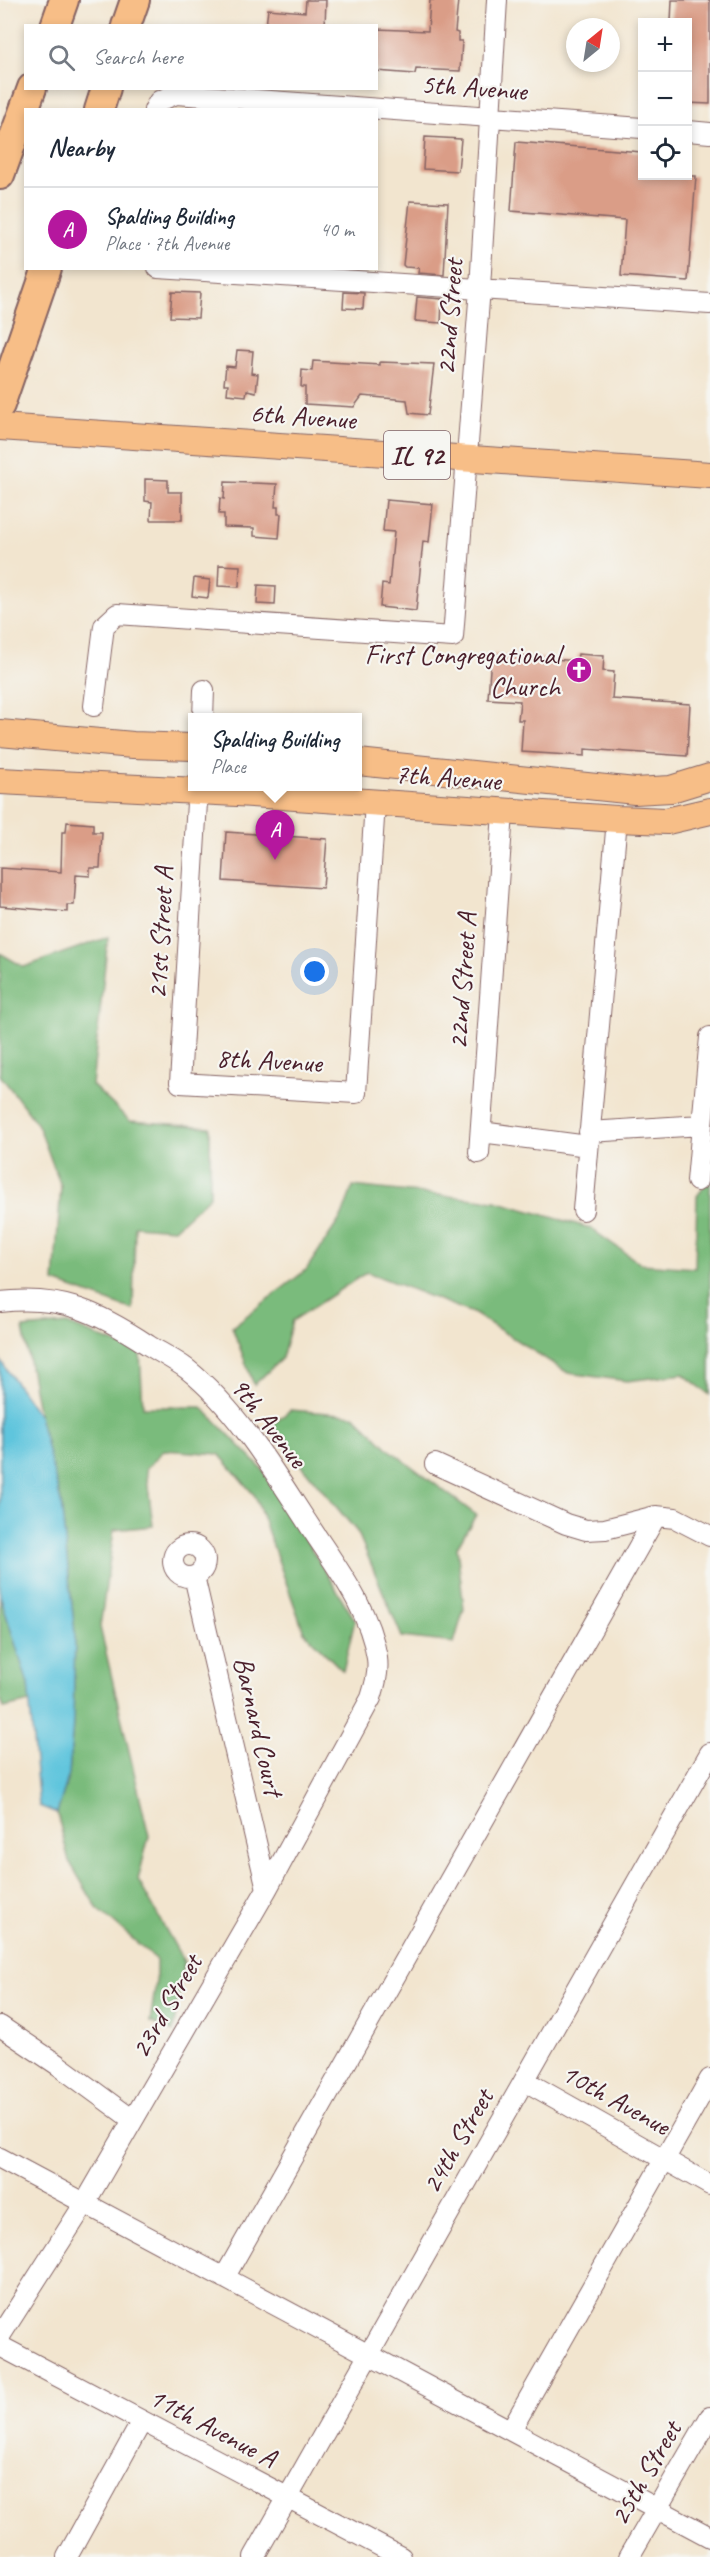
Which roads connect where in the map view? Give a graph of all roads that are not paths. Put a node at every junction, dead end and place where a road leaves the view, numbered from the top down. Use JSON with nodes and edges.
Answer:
{"nodes":[{"id":1,"x":64,"y":0,"type":"edge"},
{"id":2,"x":135,"y":0,"type":"edge"},
{"id":3,"x":497,"y":0,"type":"edge"},
{"id":4,"x":56,"y":24,"type":"edge"},
{"id":5,"x":127,"y":24,"type":"edge"},
{"id":6,"x":31,"y":90,"type":"edge"},
{"id":7,"x":105,"y":90,"type":"edge"},
{"id":8,"x":157,"y":105,"type":"edge"},
{"id":9,"x":25,"y":108,"type":"edge"},
{"id":10,"x":100,"y":108,"type":"edge"},
{"id":11,"x":367,"y":108,"type":"edge"},
{"id":12,"x":378,"y":109,"type":"edge"},
{"id":13,"x":24,"y":110,"type":"edge"},
{"id":14,"x":490,"y":117,"type":"junction"},
{"id":15,"x":638,"y":128,"type":"edge"},
{"id":16,"x":692,"y":131,"type":"edge"},
{"id":17,"x":710,"y":133,"type":"edge"},
{"id":18,"x":0,"y":175,"type":"edge"},
{"id":19,"x":46,"y":270,"type":"edge"},
{"id":20,"x":190,"y":270,"type":"edge"},
{"id":21,"x":480,"y":288,"type":"junction"},
{"id":22,"x":710,"y":304,"type":"edge"},
{"id":23,"x":0,"y":405,"type":"edge"},
{"id":24,"x":0,"y":427,"type":"edge"},
{"id":25,"x":467,"y":459,"type":"junction"},
{"id":26,"x":710,"y":475,"type":"edge"},
{"id":27,"x":204,"y":690,"type":"dead end"},
{"id":28,"x":94,"y":706,"type":"dead end"},
{"id":29,"x":203,"y":713,"type":"edge"},
{"id":30,"x":0,"y":733,"type":"edge"},
{"id":31,"x":188,"y":747,"type":"edge"},
{"id":32,"x":362,"y":763,"type":"edge"},
{"id":33,"x":710,"y":777,"type":"edge"},
{"id":34,"x":0,"y":781,"type":"edge"},
{"id":35,"x":188,"y":789,"type":"edge"},
{"id":36,"x":198,"y":791,"type":"edge"},
{"id":37,"x":223,"y":791,"type":"edge"},
{"id":38,"x":375,"y":803,"type":"junction"},
{"id":39,"x":710,"y":811,"type":"edge"},
{"id":40,"x":503,"y":813,"type":"junction"},
{"id":41,"x":617,"y":819,"type":"junction"},
{"id":42,"x":710,"y":1037,"type":"edge"},
{"id":43,"x":709,"y":1062,"type":"edge"},
{"id":44,"x":180,"y":1083,"type":"joint"},
{"id":45,"x":702,"y":1125,"type":"junction"},
{"id":46,"x":481,"y":1132,"type":"junction"},
{"id":47,"x":589,"y":1139,"type":"junction"},
{"id":48,"x":479,"y":1153,"type":"dead end"},
{"id":49,"x":697,"y":1181,"type":"dead end"},
{"id":50,"x":582,"y":1210,"type":"dead end"},
{"id":51,"x":0,"y":1302,"type":"edge"},
{"id":52,"x":435,"y":1464,"type":"dead end"},
{"id":53,"x":656,"y":1516,"type":"junction"},
{"id":54,"x":710,"y":1536,"type":"edge"},
{"id":55,"x":194,"y":1576,"type":"dead end"},
{"id":56,"x":371,"y":1698,"type":"joint"},
{"id":57,"x":710,"y":1753,"type":"edge"},
{"id":58,"x":267,"y":1889,"type":"junction"},
{"id":59,"x":0,"y":2026,"type":"edge"},
{"id":60,"x":710,"y":2079,"type":"edge"},
{"id":61,"x":525,"y":2081,"type":"junction"},
{"id":62,"x":133,"y":2120,"type":"junction"},
{"id":63,"x":0,"y":2158,"type":"edge"},
{"id":64,"x":665,"y":2159,"type":"junction"},
{"id":65,"x":710,"y":2185,"type":"edge"},
{"id":66,"x":85,"y":2203,"type":"junction"},
{"id":67,"x":224,"y":2278,"type":"junction"},
{"id":68,"x":0,"y":2336,"type":"edge"},
{"id":69,"x":0,"y":2346,"type":"edge"},
{"id":70,"x":368,"y":2353,"type":"junction"},
{"id":71,"x":710,"y":2417,"type":"edge"},
{"id":72,"x":142,"y":2421,"type":"junction"},
{"id":73,"x":511,"y":2430,"type":"junction"},
{"id":74,"x":287,"y":2498,"type":"junction"},
{"id":75,"x":657,"y":2510,"type":"junction"},
{"id":76,"x":710,"y":2537,"type":"edge"},
{"id":77,"x":67,"y":2557,"type":"edge"},
{"id":78,"x":254,"y":2557,"type":"edge"},
{"id":79,"x":401,"y":2557,"type":"edge"},
{"id":80,"x":629,"y":2557,"type":"edge"}],
"edges":[{"from":1,"to":4,"type":"highway"},
{"from":2,"to":5,"type":"highway"},
{"from":3,"to":14,"type":"street","name":"22nd Street"},
{"from":6,"to":9,"type":"highway"},
{"from":7,"to":10,"type":"highway"},
{"from":8,"to":11,"type":"street","name":"5th Avenue"},
{"from":12,"to":14,"type":"street","name":"5th Avenue"},
{"from":13,"to":18,"type":"highway"},
{"from":14,"to":15,"type":"street","name":"5th Avenue"},
{"from":14,"to":21,"type":"street","name":"22nd Street"},
{"from":16,"to":17,"type":"street"},
{"from":19,"to":23,"type":"highway"},
{"from":20,"to":21,"type":"street"},
{"from":21,"to":22,"type":"street"},
{"from":21,"to":25,"type":"street","name":"22nd Street"},
{"from":24,"to":25,"type":"main road","name":"6th Avenue","number":"IL 92"},
{"from":25,"to":26,"type":"main road","name":"6th Avenue","number":"IL 92"},
{"from":25,"to":28,"type":"street","name":"22nd Street"},
{"from":27,"to":29,"type":"street"},
{"from":30,"to":31,"type":"main road"},
{"from":32,"to":33,"type":"main road","name":"7th Avenue"},
{"from":34,"to":35,"type":"main road","name":"7th Avenue"},
{"from":36,"to":44,"type":"street","name":"21st Street A"},
{"from":37,"to":38,"type":"main road","name":"7th Avenue"},
{"from":38,"to":40,"type":"main road","name":"7th Avenue"},
{"from":38,"to":44,"type":"street","name":"8th Avenue"},
{"from":39,"to":41,"type":"main road","name":"7th Avenue"},
{"from":40,"to":41,"type":"main road","name":"7th Avenue"},
{"from":40,"to":46,"type":"street","name":"22nd Street A"},
{"from":41,"to":47,"type":"street"},
{"from":42,"to":43,"type":"street"},
{"from":43,"to":45,"type":"street"},
{"from":45,"to":47,"type":"street"},
{"from":45,"to":49,"type":"street"},
{"from":46,"to":47,"type":"street"},
{"from":46,"to":48,"type":"street","name":"22nd Street A"},
{"from":47,"to":50,"type":"street"},
{"from":51,"to":56,"type":"street","name":"9th Avenue"},
{"from":52,"to":53,"type":"street"},
{"from":53,"to":54,"type":"street"},
{"from":53,"to":67,"type":"street"},
{"from":55,"to":58,"type":"street","name":"Barnard Court"},
{"from":56,"to":58,"type":"street","name":"23rd Street"},
{"from":57,"to":61,"type":"street","name":"24th Street"},
{"from":58,"to":62,"type":"street","name":"23rd Street"},
{"from":59,"to":62,"type":"street"},
{"from":60,"to":64,"type":"street"},
{"from":61,"to":64,"type":"street","name":"10th Avenue"},
{"from":61,"to":70,"type":"street","name":"24th Street"},
{"from":62,"to":66,"type":"street","name":"23rd Street"},
{"from":63,"to":66,"type":"street"},
{"from":64,"to":65,"type":"street","name":"10th Avenue"},
{"from":64,"to":73,"type":"street"},
{"from":66,"to":67,"type":"street"},
{"from":66,"to":68,"type":"street","name":"23rd Street"},
{"from":67,"to":70,"type":"street"},
{"from":69,"to":72,"type":"street","name":"11th Avenue A"},
{"from":70,"to":73,"type":"street"},
{"from":70,"to":74,"type":"street","name":"24th Street"},
{"from":71,"to":75,"type":"street","name":"25th Street"},
{"from":72,"to":74,"type":"street","name":"11th Avenue A"},
{"from":72,"to":77,"type":"street"},
{"from":73,"to":75,"type":"street"},
{"from":74,"to":78,"type":"street","name":"24th Street"},
{"from":74,"to":79,"type":"street","name":"11th Avenue A"},
{"from":75,"to":76,"type":"street"},
{"from":75,"to":80,"type":"street","name":"25th Street"}]}
